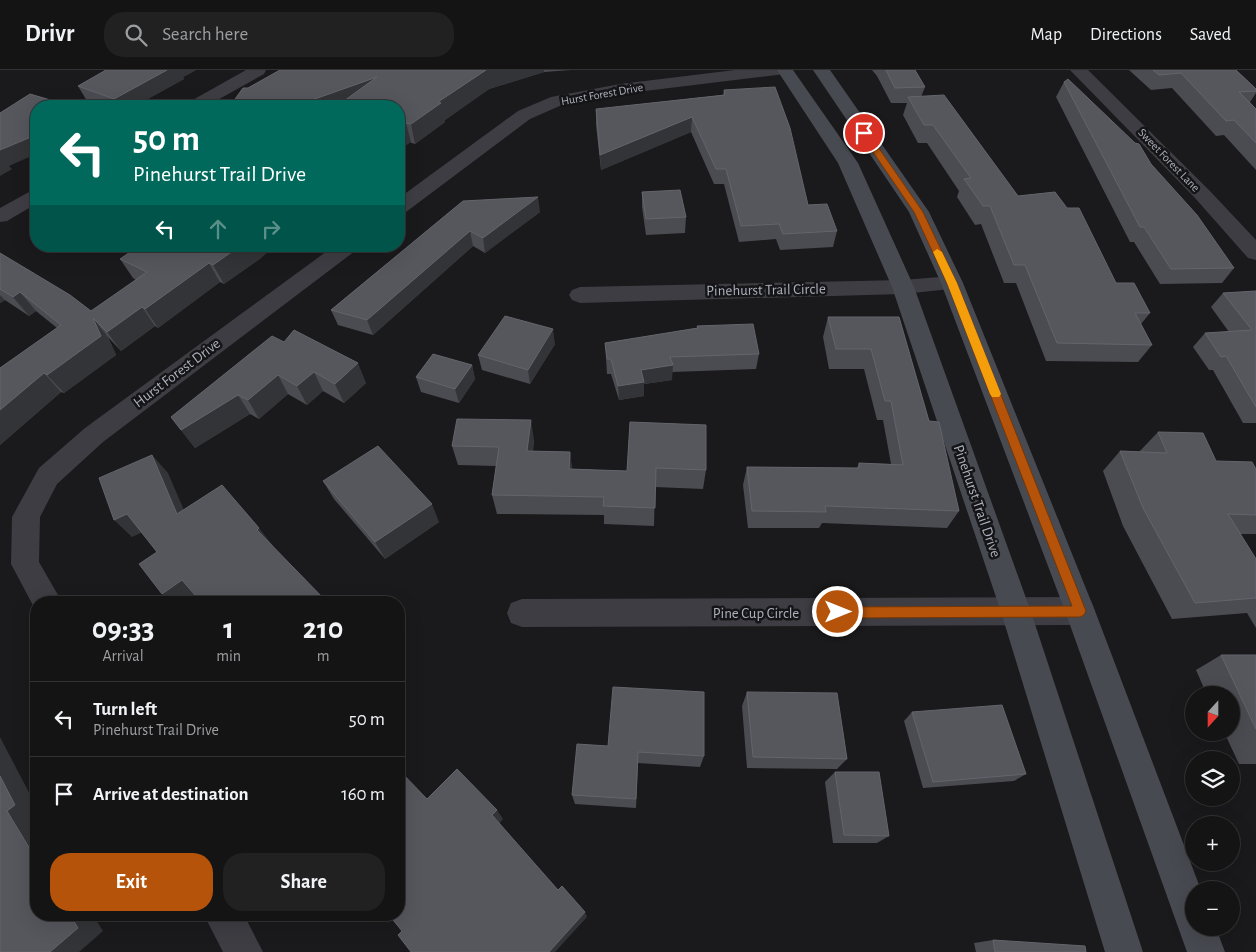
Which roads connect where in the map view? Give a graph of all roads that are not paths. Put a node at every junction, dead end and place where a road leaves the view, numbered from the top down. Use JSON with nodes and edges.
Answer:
{"nodes":[{"id":1,"x":258,"y":70,"type":"edge"},
{"id":2,"x":777,"y":70,"type":"edge"},
{"id":3,"x":785,"y":70,"type":"edge"},
{"id":4,"x":820,"y":70,"type":"edge"},
{"id":5,"x":1078,"y":70,"type":"edge"},
{"id":6,"x":205,"y":100,"type":"edge"},
{"id":7,"x":30,"y":199,"type":"edge"},
{"id":8,"x":405,"y":204,"type":"edge"},
{"id":9,"x":0,"y":216,"type":"edge"},
{"id":10,"x":340,"y":252,"type":"edge"},
{"id":11,"x":1256,"y":253,"type":"edge"},
{"id":12,"x":952,"y":283,"type":"junction"},
{"id":13,"x":903,"y":287,"type":"junction"},
{"id":14,"x":580,"y":295,"type":"dead end"},
{"id":15,"x":44,"y":596,"type":"edge"},
{"id":16,"x":1080,"y":611,"type":"junction"},
{"id":17,"x":1016,"y":612,"type":"junction"},
{"id":18,"x":522,"y":613,"type":"dead end"},
{"id":19,"x":1185,"y":896,"type":"edge"},
{"id":20,"x":226,"y":921,"type":"edge"},
{"id":21,"x":1199,"y":936,"type":"edge"},
{"id":22,"x":244,"y":952,"type":"edge"},
{"id":23,"x":1124,"y":952,"type":"edge"},
{"id":24,"x":1206,"y":952,"type":"edge"}],
"edges":[{"from":1,"to":6,"type":"street"},
{"from":2,"to":8,"type":"street","name":"Hurst Forest Drive"},
{"from":3,"to":13,"type":"street","name":"Pinehurst Trail Drive"},
{"from":4,"to":12,"type":"street"},
{"from":5,"to":11,"type":"street","name":"Sweet Forest Lane"},
{"from":7,"to":9,"type":"street"},
{"from":10,"to":15,"type":"street","name":"Hurst Forest Drive"},
{"from":12,"to":13,"type":"street","name":"Pinehurst Trail Circle"},
{"from":12,"to":16,"type":"street"},
{"from":13,"to":14,"type":"street","name":"Pinehurst Trail Circle"},
{"from":13,"to":17,"type":"street","name":"Pinehurst Trail Drive"},
{"from":16,"to":17,"type":"street","name":"Pine Cup Circle"},
{"from":16,"to":19,"type":"street"},
{"from":17,"to":18,"type":"street","name":"Pine Cup Circle"},
{"from":17,"to":23,"type":"street","name":"Pinehurst Trail Drive"},
{"from":20,"to":22,"type":"street"},
{"from":21,"to":24,"type":"street"}]}
